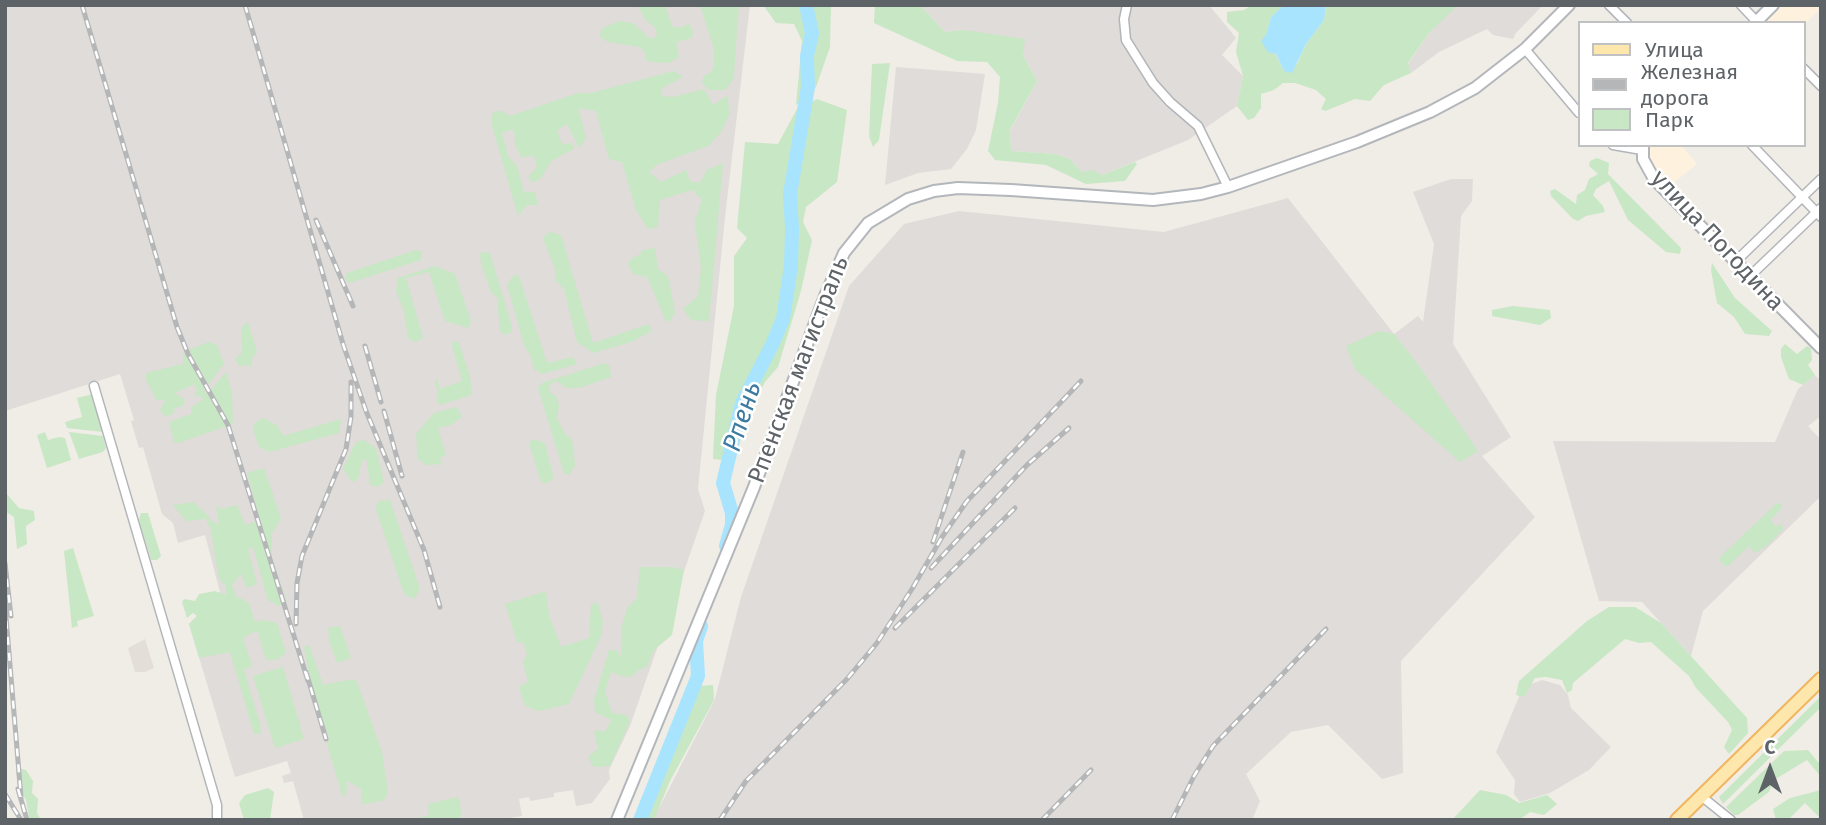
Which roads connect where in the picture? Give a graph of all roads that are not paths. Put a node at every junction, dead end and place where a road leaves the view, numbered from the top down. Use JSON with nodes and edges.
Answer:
{"nodes":[{"id":1,"x":1127,"y":5,"type":"edge"},
{"id":2,"x":1569,"y":5,"type":"edge"},
{"id":3,"x":1609,"y":5,"type":"edge"},
{"id":4,"x":1741,"y":5,"type":"edge"},
{"id":5,"x":1773,"y":5,"type":"edge"},
{"id":6,"x":1625,"y":21,"type":"edge"},
{"id":7,"x":1755,"y":21,"type":"edge"},
{"id":8,"x":1757,"y":21,"type":"edge"},
{"id":9,"x":1525,"y":49,"type":"junction"},
{"id":10,"x":1805,"y":70,"type":"edge"},
{"id":11,"x":1821,"y":86,"type":"edge"},
{"id":12,"x":1577,"y":111,"type":"edge"},
{"id":13,"x":1754,"y":147,"type":"edge"},
{"id":14,"x":1643,"y":148,"type":"edge"},
{"id":15,"x":1821,"y":179,"type":"edge"},
{"id":16,"x":1228,"y":187,"type":"junction"},
{"id":17,"x":1802,"y":197,"type":"junction"},
{"id":18,"x":1819,"y":212,"type":"edge"},
{"id":19,"x":1735,"y":262,"type":"junction"},
{"id":20,"x":1749,"y":277,"type":"junction"},
{"id":21,"x":1821,"y":348,"type":"edge"},
{"id":22,"x":94,"y":386,"type":"dead end"},
{"id":23,"x":1821,"y":679,"type":"edge"},
{"id":24,"x":1701,"y":796,"type":"junction"},
{"id":25,"x":624,"y":800,"type":"junction"},
{"id":26,"x":217,"y":820,"type":"edge"},
{"id":27,"x":609,"y":820,"type":"edge"},
{"id":28,"x":617,"y":820,"type":"edge"},
{"id":29,"x":1677,"y":820,"type":"edge"},
{"id":30,"x":1731,"y":820,"type":"edge"}],
"edges":[{"from":1,"to":16,"type":"street"},
{"from":2,"to":9,"type":"main road","name":"Рпенская магистраль"},
{"from":3,"to":6,"type":"street"},
{"from":4,"to":7,"type":"street"},
{"from":5,"to":8,"type":"main road"},
{"from":9,"to":12,"type":"street"},
{"from":9,"to":16,"type":"main road","name":"Рпенская магистраль"},
{"from":10,"to":11,"type":"street"},
{"from":13,"to":17,"type":"street"},
{"from":14,"to":19,"type":"main road","name":"улица Погодина"},
{"from":15,"to":17,"type":"street"},
{"from":16,"to":25,"type":"main road","name":"Рпенская магистраль"},
{"from":17,"to":18,"type":"street"},
{"from":17,"to":19,"type":"street"},
{"from":18,"to":20,"type":"street"},
{"from":19,"to":20,"type":"main road","name":"улица Погодина"},
{"from":20,"to":21,"type":"main road","name":"улица Погодина"},
{"from":22,"to":26,"type":"street"},
{"from":23,"to":24,"type":"main road"},
{"from":24,"to":29,"type":"main road"},
{"from":24,"to":30,"type":"street"},
{"from":25,"to":27,"type":"main road","name":"Рпенская магистраль"},
{"from":25,"to":28,"type":"main road","name":"Рпенская магистраль"}]}
